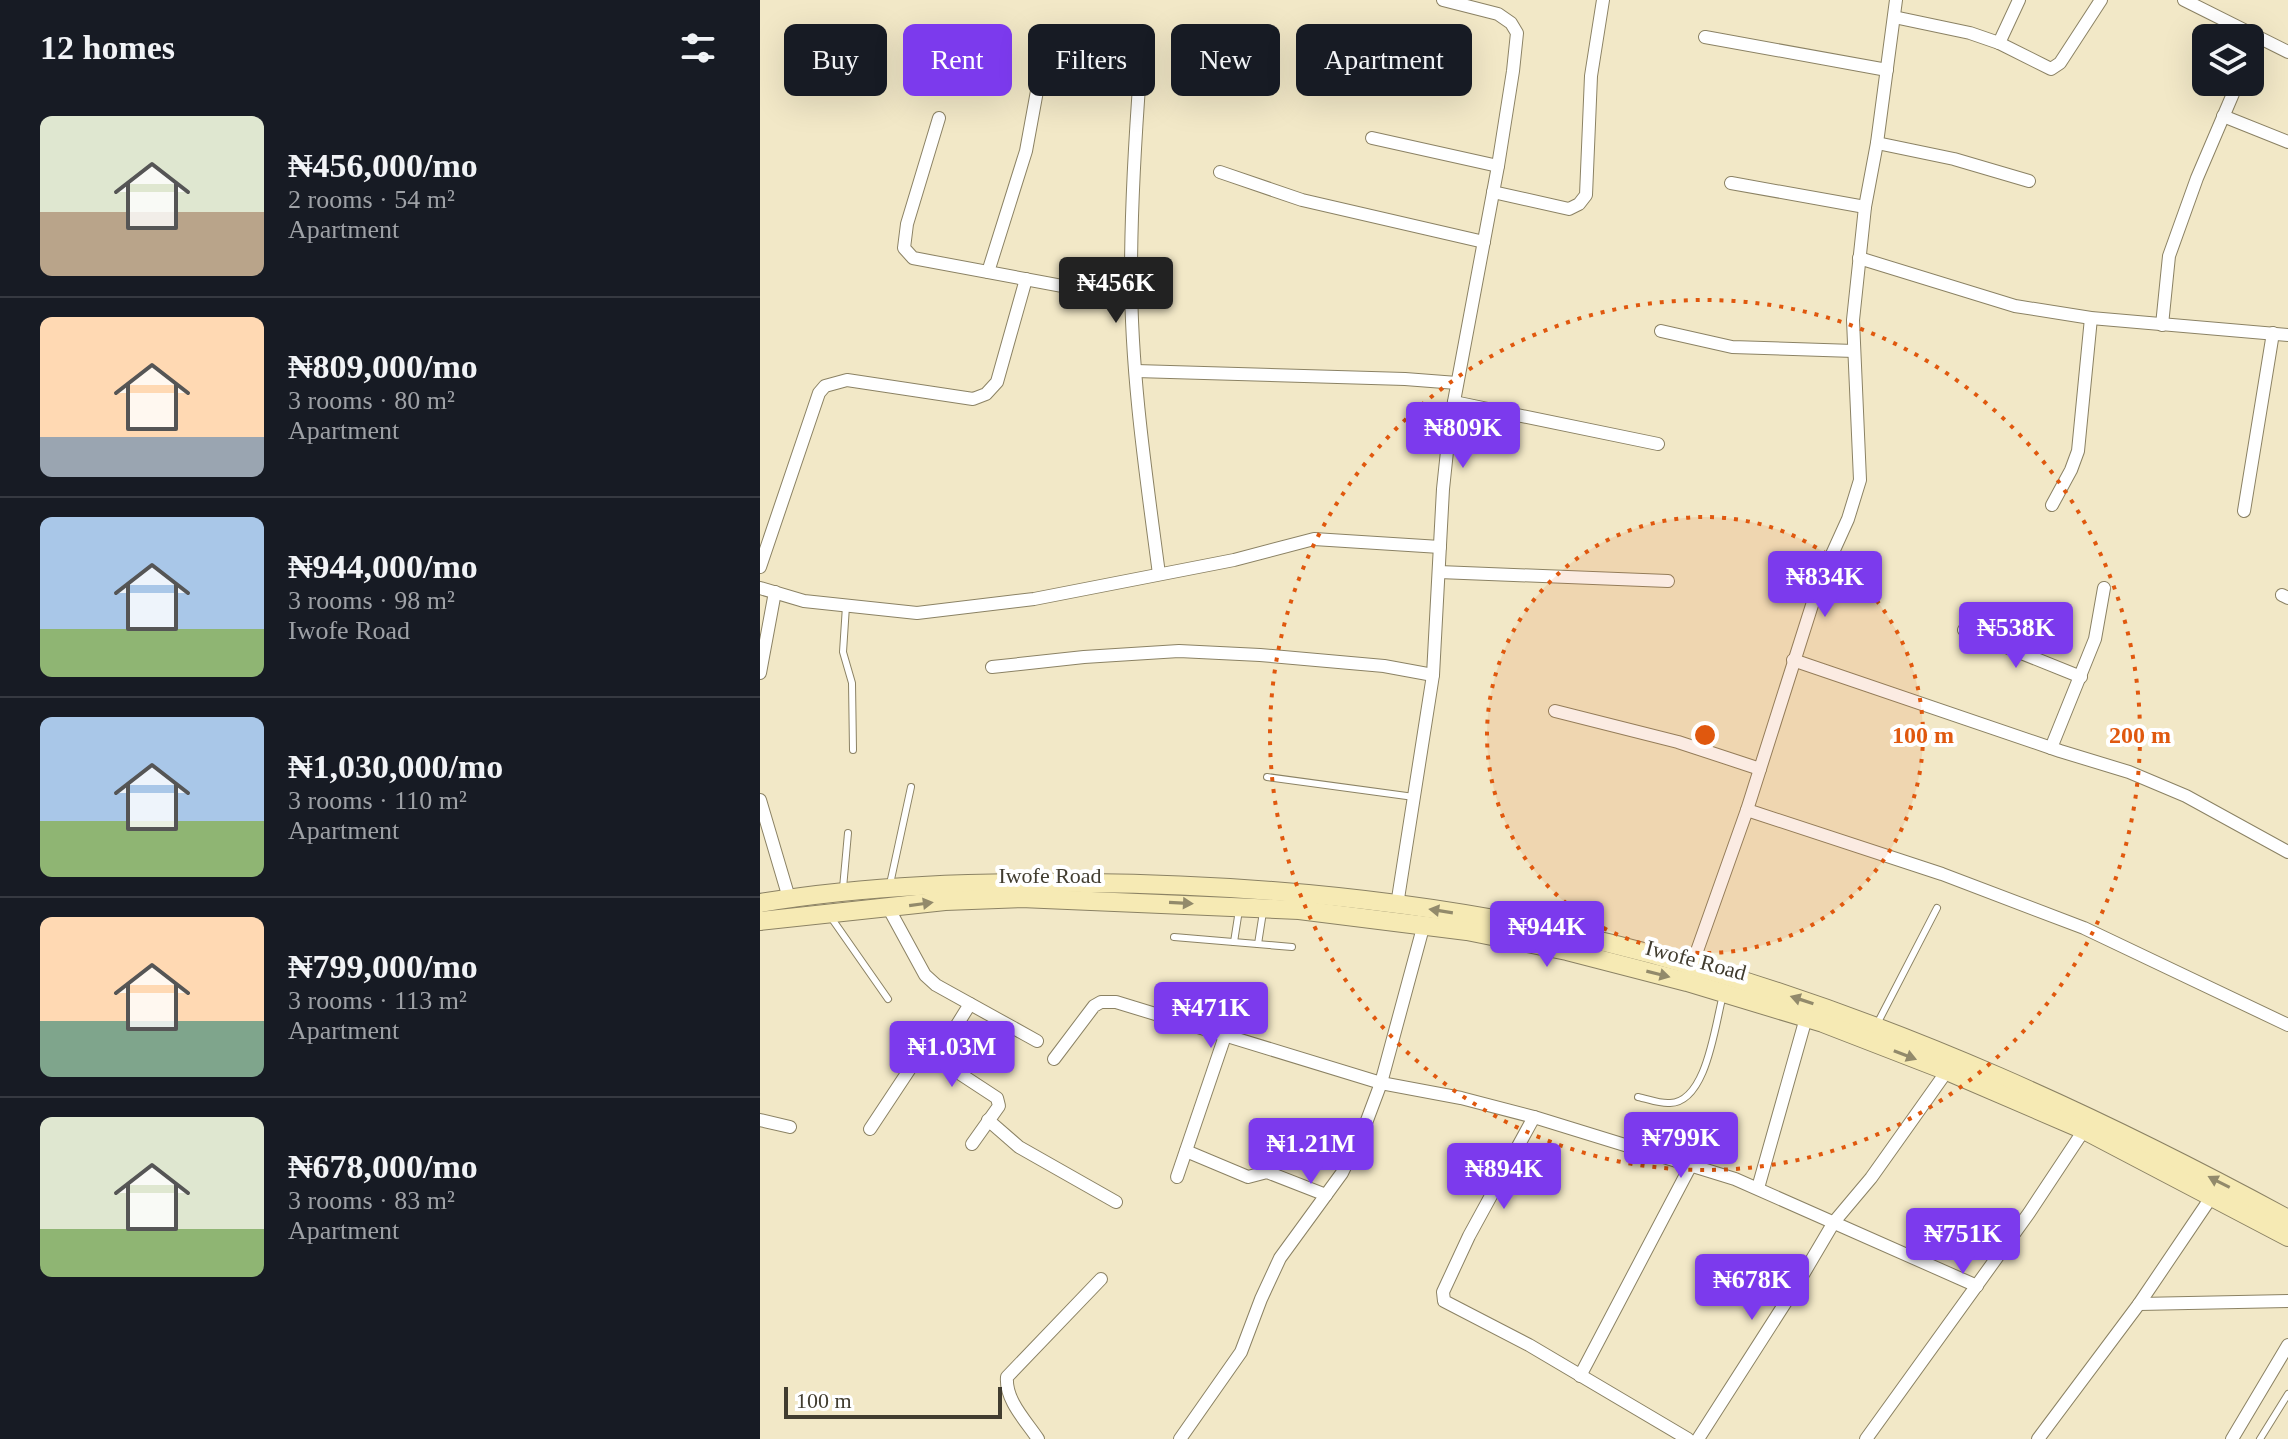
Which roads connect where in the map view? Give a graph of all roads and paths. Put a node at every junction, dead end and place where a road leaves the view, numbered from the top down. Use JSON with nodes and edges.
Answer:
{"nodes":[{"id":1,"x":1443,"y":0,"type":"edge"},
{"id":2,"x":1603,"y":0,"type":"edge"},
{"id":3,"x":1896,"y":0,"type":"edge"},
{"id":4,"x":2019,"y":0,"type":"edge"},
{"id":5,"x":2101,"y":0,"type":"edge"},
{"id":6,"x":2184,"y":0,"type":"edge"},
{"id":7,"x":1894,"y":17,"type":"junction"},
{"id":8,"x":2228,"y":24,"type":"edge"},
{"id":9,"x":1705,"y":37,"type":"dead end"},
{"id":10,"x":2264,"y":42,"type":"edge"},
{"id":11,"x":1999,"y":43,"type":"junction"},
{"id":12,"x":2288,"y":52,"type":"edge"},
{"id":13,"x":1887,"y":70,"type":"junction"},
{"id":14,"x":1036,"y":96,"type":"edge"},
{"id":15,"x":1138,"y":96,"type":"edge"},
{"id":16,"x":2232,"y":96,"type":"edge"},
{"id":17,"x":2223,"y":116,"type":"junction"},
{"id":18,"x":939,"y":118,"type":"dead end"},
{"id":19,"x":1372,"y":138,"type":"dead end"},
{"id":20,"x":2288,"y":142,"type":"edge"},
{"id":21,"x":1877,"y":143,"type":"junction"},
{"id":22,"x":1498,"y":166,"type":"junction"},
{"id":23,"x":1220,"y":172,"type":"dead end"},
{"id":24,"x":2029,"y":181,"type":"dead end"},
{"id":25,"x":1731,"y":183,"type":"dead end"},
{"id":26,"x":1493,"y":192,"type":"junction"},
{"id":27,"x":1865,"y":207,"type":"junction"},
{"id":28,"x":1484,"y":242,"type":"junction"},
{"id":29,"x":1859,"y":258,"type":"junction"},
{"id":30,"x":988,"y":272,"type":"junction"},
{"id":31,"x":1026,"y":279,"type":"junction"},
{"id":32,"x":1132,"y":299,"type":"junction"},
{"id":33,"x":2091,"y":318,"type":"junction"},
{"id":34,"x":2162,"y":325,"type":"junction"},
{"id":35,"x":1661,"y":331,"type":"dead end"},
{"id":36,"x":2273,"y":333,"type":"junction"},
{"id":37,"x":2288,"y":335,"type":"edge"},
{"id":38,"x":1854,"y":351,"type":"junction"},
{"id":39,"x":1136,"y":371,"type":"junction"},
{"id":40,"x":1457,"y":383,"type":"junction"},
{"id":41,"x":1454,"y":402,"type":"junction"},
{"id":42,"x":1658,"y":444,"type":"dead end"},
{"id":43,"x":2052,"y":505,"type":"dead end"},
{"id":44,"x":2244,"y":511,"type":"dead end"},
{"id":45,"x":1440,"y":547,"type":"junction"},
{"id":46,"x":760,"y":567,"type":"edge"},
{"id":47,"x":1439,"y":572,"type":"junction"},
{"id":48,"x":1159,"y":574,"type":"junction"},
{"id":49,"x":1668,"y":581,"type":"dead end"},
{"id":50,"x":760,"y":588,"type":"edge"},
{"id":51,"x":2104,"y":588,"type":"dead end"},
{"id":52,"x":775,"y":592,"type":"junction"},
{"id":53,"x":846,"y":606,"type":"junction"},
{"id":54,"x":1964,"y":630,"type":"dead end"},
{"id":55,"x":1793,"y":660,"type":"junction"},
{"id":56,"x":992,"y":667,"type":"dead end"},
{"id":57,"x":760,"y":673,"type":"edge"},
{"id":58,"x":1433,"y":675,"type":"junction"},
{"id":59,"x":2081,"y":677,"type":"junction"},
{"id":60,"x":1555,"y":711,"type":"dead end"},
{"id":61,"x":2051,"y":748,"type":"junction"},
{"id":62,"x":853,"y":750,"type":"dead end"},
{"id":63,"x":1760,"y":769,"type":"junction"},
{"id":64,"x":1267,"y":777,"type":"dead end"},
{"id":65,"x":911,"y":787,"type":"dead end"},
{"id":66,"x":1414,"y":797,"type":"junction"},
{"id":67,"x":760,"y":800,"type":"edge"},
{"id":68,"x":1747,"y":810,"type":"junction"},
{"id":69,"x":848,"y":833,"type":"dead end"},
{"id":70,"x":2288,"y":852,"type":"edge"},
{"id":71,"x":890,"y":888,"type":"junction"},
{"id":72,"x":843,"y":892,"type":"junction"},
{"id":73,"x":789,"y":898,"type":"junction"},
{"id":74,"x":760,"y":903,"type":"edge"},
{"id":75,"x":1397,"y":905,"type":"junction"},
{"id":76,"x":1239,"y":906,"type":"junction"},
{"id":77,"x":1263,"y":908,"type":"junction"},
{"id":78,"x":1937,"y":908,"type":"dead end"},
{"id":79,"x":889,"y":909,"type":"junction"},
{"id":80,"x":828,"y":913,"type":"junction"},
{"id":81,"x":760,"y":921,"type":"edge"},
{"id":82,"x":1424,"y":924,"type":"junction"},
{"id":83,"x":1174,"y":937,"type":"dead end"},
{"id":84,"x":1234,"y":942,"type":"junction"},
{"id":85,"x":1258,"y":944,"type":"junction"},
{"id":86,"x":1292,"y":947,"type":"dead end"},
{"id":87,"x":1692,"y":965,"type":"junction"},
{"id":88,"x":1723,"y":992,"type":"junction"},
{"id":89,"x":888,"y":999,"type":"dead end"},
{"id":90,"x":970,"y":1004,"type":"junction"},
{"id":91,"x":1806,"y":1018,"type":"junction"},
{"id":92,"x":2288,"y":1025,"type":"edge"},
{"id":93,"x":1876,"y":1026,"type":"junction"},
{"id":94,"x":1225,"y":1036,"type":"junction"},
{"id":95,"x":907,"y":1039,"type":"dead end"},
{"id":96,"x":1037,"y":1041,"type":"dead end"},
{"id":97,"x":923,"y":1049,"type":"junction"},
{"id":98,"x":937,"y":1057,"type":"junction"},
{"id":99,"x":1054,"y":1059,"type":"dead end"},
{"id":100,"x":1947,"y":1071,"type":"junction"},
{"id":101,"x":1990,"y":1080,"type":"junction"},
{"id":102,"x":1381,"y":1083,"type":"junction"},
{"id":103,"x":1638,"y":1097,"type":"dead end"},
{"id":104,"x":1534,"y":1117,"type":"junction"},
{"id":105,"x":760,"y":1120,"type":"edge"},
{"id":106,"x":988,"y":1120,"type":"junction"},
{"id":107,"x":790,"y":1127,"type":"dead end"},
{"id":108,"x":870,"y":1129,"type":"dead end"},
{"id":109,"x":2084,"y":1130,"type":"junction"},
{"id":110,"x":972,"y":1144,"type":"dead end"},
{"id":111,"x":1186,"y":1151,"type":"junction"},
{"id":112,"x":1691,"y":1165,"type":"junction"},
{"id":113,"x":1177,"y":1177,"type":"dead end"},
{"id":114,"x":1758,"y":1188,"type":"junction"},
{"id":115,"x":1326,"y":1195,"type":"junction"},
{"id":116,"x":2212,"y":1196,"type":"junction"},
{"id":117,"x":1116,"y":1202,"type":"dead end"},
{"id":118,"x":2288,"y":1219,"type":"edge"},
{"id":119,"x":1834,"y":1222,"type":"junction"},
{"id":120,"x":2288,"y":1237,"type":"edge"},
{"id":121,"x":1101,"y":1279,"type":"dead end"},
{"id":122,"x":1977,"y":1286,"type":"junction"},
{"id":123,"x":2288,"y":1301,"type":"edge"},
{"id":124,"x":2139,"y":1304,"type":"junction"},
{"id":125,"x":2288,"y":1345,"type":"edge"},
{"id":126,"x":1580,"y":1376,"type":"junction"},
{"id":127,"x":2288,"y":1394,"type":"edge"},
{"id":128,"x":1038,"y":1439,"type":"edge"},
{"id":129,"x":1180,"y":1439,"type":"edge"},
{"id":130,"x":1688,"y":1439,"type":"edge"},
{"id":131,"x":1698,"y":1439,"type":"edge"},
{"id":132,"x":1866,"y":1439,"type":"edge"},
{"id":133,"x":2038,"y":1439,"type":"edge"},
{"id":134,"x":2232,"y":1439,"type":"edge"},
{"id":135,"x":2260,"y":1439,"type":"edge"}],
"edges":[{"from":1,"to":22,"type":"street"},
{"from":2,"to":26,"type":"street"},
{"from":3,"to":7,"type":"street"},
{"from":4,"to":11,"type":"street"},
{"from":5,"to":11,"type":"street"},
{"from":6,"to":8,"type":"street"},
{"from":7,"to":11,"type":"street"},
{"from":7,"to":13,"type":"street"},
{"from":9,"to":13,"type":"street"},
{"from":10,"to":12,"type":"street"},
{"from":13,"to":21,"type":"street"},
{"from":14,"to":30,"type":"street"},
{"from":15,"to":32,"type":"street"},
{"from":16,"to":17,"type":"street"},
{"from":17,"to":20,"type":"street"},
{"from":17,"to":34,"type":"street"},
{"from":18,"to":30,"type":"street"},
{"from":19,"to":22,"type":"street"},
{"from":21,"to":24,"type":"street"},
{"from":21,"to":27,"type":"street"},
{"from":22,"to":26,"type":"street"},
{"from":23,"to":28,"type":"street"},
{"from":25,"to":27,"type":"street"},
{"from":26,"to":28,"type":"street"},
{"from":27,"to":29,"type":"street"},
{"from":28,"to":40,"type":"street"},
{"from":29,"to":33,"type":"street"},
{"from":29,"to":38,"type":"street"},
{"from":30,"to":31,"type":"street"},
{"from":31,"to":32,"type":"street"},
{"from":31,"to":46,"type":"street"},
{"from":32,"to":39,"type":"street"},
{"from":33,"to":34,"type":"street"},
{"from":33,"to":43,"type":"street"},
{"from":34,"to":36,"type":"street"},
{"from":35,"to":38,"type":"street"},
{"from":36,"to":37,"type":"street"},
{"from":36,"to":44,"type":"street"},
{"from":38,"to":55,"type":"street"},
{"from":39,"to":40,"type":"street"},
{"from":39,"to":48,"type":"street"},
{"from":40,"to":41,"type":"street"},
{"from":41,"to":42,"type":"street"},
{"from":41,"to":45,"type":"street"},
{"from":45,"to":47,"type":"street"},
{"from":45,"to":48,"type":"street"},
{"from":47,"to":49,"type":"street"},
{"from":47,"to":58,"type":"street"},
{"from":48,"to":53,"type":"street"},
{"from":50,"to":52,"type":"street"},
{"from":51,"to":59,"type":"street"},
{"from":52,"to":53,"type":"street"},
{"from":52,"to":57,"type":"street"},
{"from":53,"to":62,"type":"lane"},
{"from":54,"to":59,"type":"street"},
{"from":55,"to":61,"type":"street"},
{"from":55,"to":63,"type":"street"},
{"from":56,"to":58,"type":"street"},
{"from":58,"to":66,"type":"street"},
{"from":59,"to":61,"type":"street"},
{"from":60,"to":63,"type":"street"},
{"from":61,"to":70,"type":"street"},
{"from":63,"to":68,"type":"street"},
{"from":64,"to":66,"type":"lane"},
{"from":65,"to":71,"type":"lane"},
{"from":66,"to":75,"type":"street"},
{"from":67,"to":73,"type":"street"},
{"from":68,"to":87,"type":"street"},
{"from":68,"to":92,"type":"street"},
{"from":69,"to":72,"type":"lane"},
{"from":71,"to":72,"type":"street","name":"Iwofe Road"},
{"from":71,"to":75,"type":"street","name":"Iwofe Road"},
{"from":72,"to":73,"type":"street","name":"Iwofe Road"},
{"from":73,"to":74,"type":"street","name":"Iwofe Road"},
{"from":87,"to":75,"type":"street","name":"Iwofe Road","one_way":true},
{"from":76,"to":77,"type":"street","name":"Iwofe Road"},
{"from":79,"to":76,"type":"street","name":"Iwofe Road","one_way":true},
{"from":76,"to":84,"type":"lane"},
{"from":77,"to":82,"type":"street","name":"Iwofe Road"},
{"from":77,"to":85,"type":"lane"},
{"from":78,"to":93,"type":"lane"},
{"from":79,"to":80,"type":"street","name":"Iwofe Road"},
{"from":79,"to":90,"type":"street"},
{"from":80,"to":81,"type":"street","name":"Iwofe Road"},
{"from":80,"to":89,"type":"lane"},
{"from":82,"to":88,"type":"street","name":"Iwofe Road","one_way":true},
{"from":82,"to":102,"type":"street"},
{"from":83,"to":84,"type":"lane"},
{"from":84,"to":85,"type":"lane"},
{"from":85,"to":86,"type":"lane"},
{"from":93,"to":87,"type":"street","name":"Iwofe Road","one_way":true},
{"from":88,"to":91,"type":"street","name":"Iwofe Road"},
{"from":88,"to":103,"type":"lane"},
{"from":90,"to":96,"type":"street"},
{"from":90,"to":98,"type":"street"},
{"from":91,"to":100,"type":"street","name":"Iwofe Road","one_way":true},
{"from":91,"to":114,"type":"street"},
{"from":93,"to":101,"type":"street","name":"Iwofe Road"},
{"from":94,"to":99,"type":"street"},
{"from":94,"to":102,"type":"street"},
{"from":94,"to":111,"type":"street"},
{"from":95,"to":97,"type":"street"},
{"from":97,"to":98,"type":"street"},
{"from":97,"to":108,"type":"street"},
{"from":98,"to":106,"type":"street"},
{"from":100,"to":101,"type":"street","name":"Iwofe Road"},
{"from":100,"to":119,"type":"street"},
{"from":101,"to":109,"type":"street","name":"Iwofe Road"},
{"from":118,"to":101,"type":"street","name":"Iwofe Road","one_way":true},
{"from":102,"to":104,"type":"street"},
{"from":102,"to":115,"type":"street"},
{"from":104,"to":112,"type":"street"},
{"from":104,"to":126,"type":"street"},
{"from":105,"to":107,"type":"street"},
{"from":106,"to":110,"type":"street"},
{"from":106,"to":117,"type":"street"},
{"from":109,"to":116,"type":"street","name":"Iwofe Road"},
{"from":109,"to":122,"type":"street"},
{"from":111,"to":113,"type":"street"},
{"from":111,"to":115,"type":"street"},
{"from":112,"to":114,"type":"street"},
{"from":112,"to":126,"type":"street"},
{"from":114,"to":119,"type":"street"},
{"from":115,"to":129,"type":"street"},
{"from":116,"to":120,"type":"street","name":"Iwofe Road"},
{"from":116,"to":124,"type":"street"},
{"from":119,"to":122,"type":"street"},
{"from":119,"to":131,"type":"street"},
{"from":121,"to":128,"type":"street"},
{"from":122,"to":132,"type":"street"},
{"from":123,"to":124,"type":"street"},
{"from":124,"to":133,"type":"street"},
{"from":125,"to":134,"type":"street"},
{"from":126,"to":130,"type":"street"},
{"from":127,"to":135,"type":"lane"}]}
